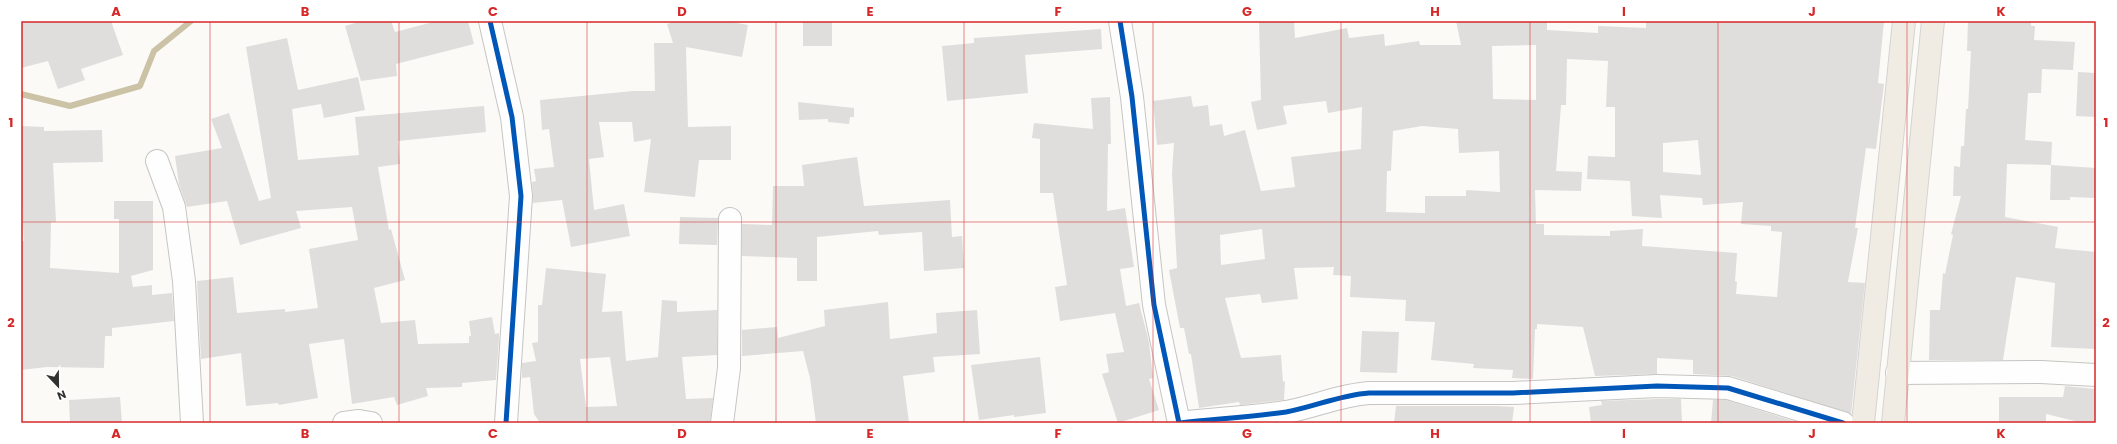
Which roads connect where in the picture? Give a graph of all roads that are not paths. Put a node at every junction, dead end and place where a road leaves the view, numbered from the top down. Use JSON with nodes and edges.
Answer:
{"nodes":[{"id":1,"x":490,"y":21,"type":"edge"},
{"id":2,"x":1120,"y":21,"type":"edge"},
{"id":3,"x":1904,"y":21,"type":"edge"},
{"id":4,"x":1933,"y":21,"type":"edge"},
{"id":5,"x":157,"y":161,"type":"dead end"},
{"id":6,"x":730,"y":219,"type":"dead end"},
{"id":7,"x":1897,"y":373,"type":"junction"},
{"id":8,"x":2096,"y":375,"type":"edge"},
{"id":9,"x":192,"y":423,"type":"edge"},
{"id":10,"x":344,"y":423,"type":"edge"},
{"id":11,"x":371,"y":423,"type":"edge"},
{"id":12,"x":506,"y":423,"type":"edge"},
{"id":13,"x":722,"y":423,"type":"edge"},
{"id":14,"x":1179,"y":423,"type":"edge"},
{"id":15,"x":1843,"y":423,"type":"edge"},
{"id":16,"x":1863,"y":423,"type":"edge"},
{"id":17,"x":1893,"y":423,"type":"edge"}],
"edges":[{"from":1,"to":12,"type":"street"},
{"from":2,"to":14,"type":"street"},
{"from":3,"to":16,"type":"main road"},
{"from":4,"to":7,"type":"main road"},
{"from":5,"to":9,"type":"street"},
{"from":6,"to":13,"type":"street"},
{"from":7,"to":8,"type":"street"},
{"from":7,"to":17,"type":"main road"},
{"from":10,"to":11,"type":"street"},
{"from":14,"to":15,"type":"street"}]}
